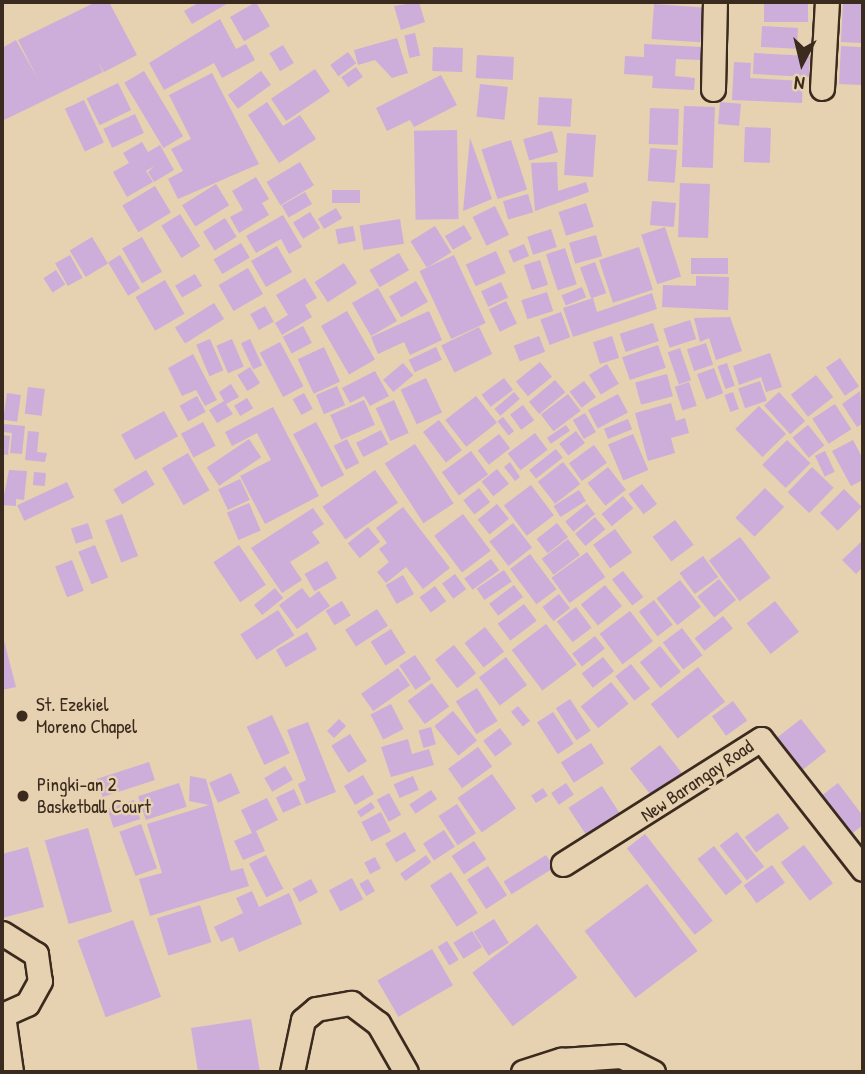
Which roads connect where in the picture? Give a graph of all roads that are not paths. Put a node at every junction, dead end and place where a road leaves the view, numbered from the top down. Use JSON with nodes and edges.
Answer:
{"nodes":[{"id":1,"x":715,"y":2,"type":"edge"},
{"id":2,"x":827,"y":2,"type":"edge"},
{"id":3,"x":822,"y":88,"type":"dead end"},
{"id":4,"x":713,"y":89,"type":"dead end"},
{"id":5,"x":563,"y":864,"type":"dead end"},
{"id":6,"x":863,"y":869,"type":"edge"},
{"id":7,"x":2,"y":933,"type":"edge"},
{"id":8,"x":2,"y":1015,"type":"edge"},
{"id":9,"x":620,"y":1064,"type":"edge"},
{"id":10,"x":10,"y":1072,"type":"edge"},
{"id":11,"x":292,"y":1072,"type":"edge"},
{"id":12,"x":406,"y":1072,"type":"edge"},
{"id":13,"x":523,"y":1072,"type":"edge"},
{"id":14,"x":653,"y":1072,"type":"edge"}],
"edges":[{"from":1,"to":4,"type":"street"},
{"from":2,"to":3,"type":"street"},
{"from":5,"to":6,"type":"street","name":"New Barangay Road"},
{"from":7,"to":8,"type":"street"},
{"from":8,"to":10,"type":"street"},
{"from":9,"to":13,"type":"street"},
{"from":9,"to":14,"type":"street"},
{"from":11,"to":12,"type":"street"}]}
